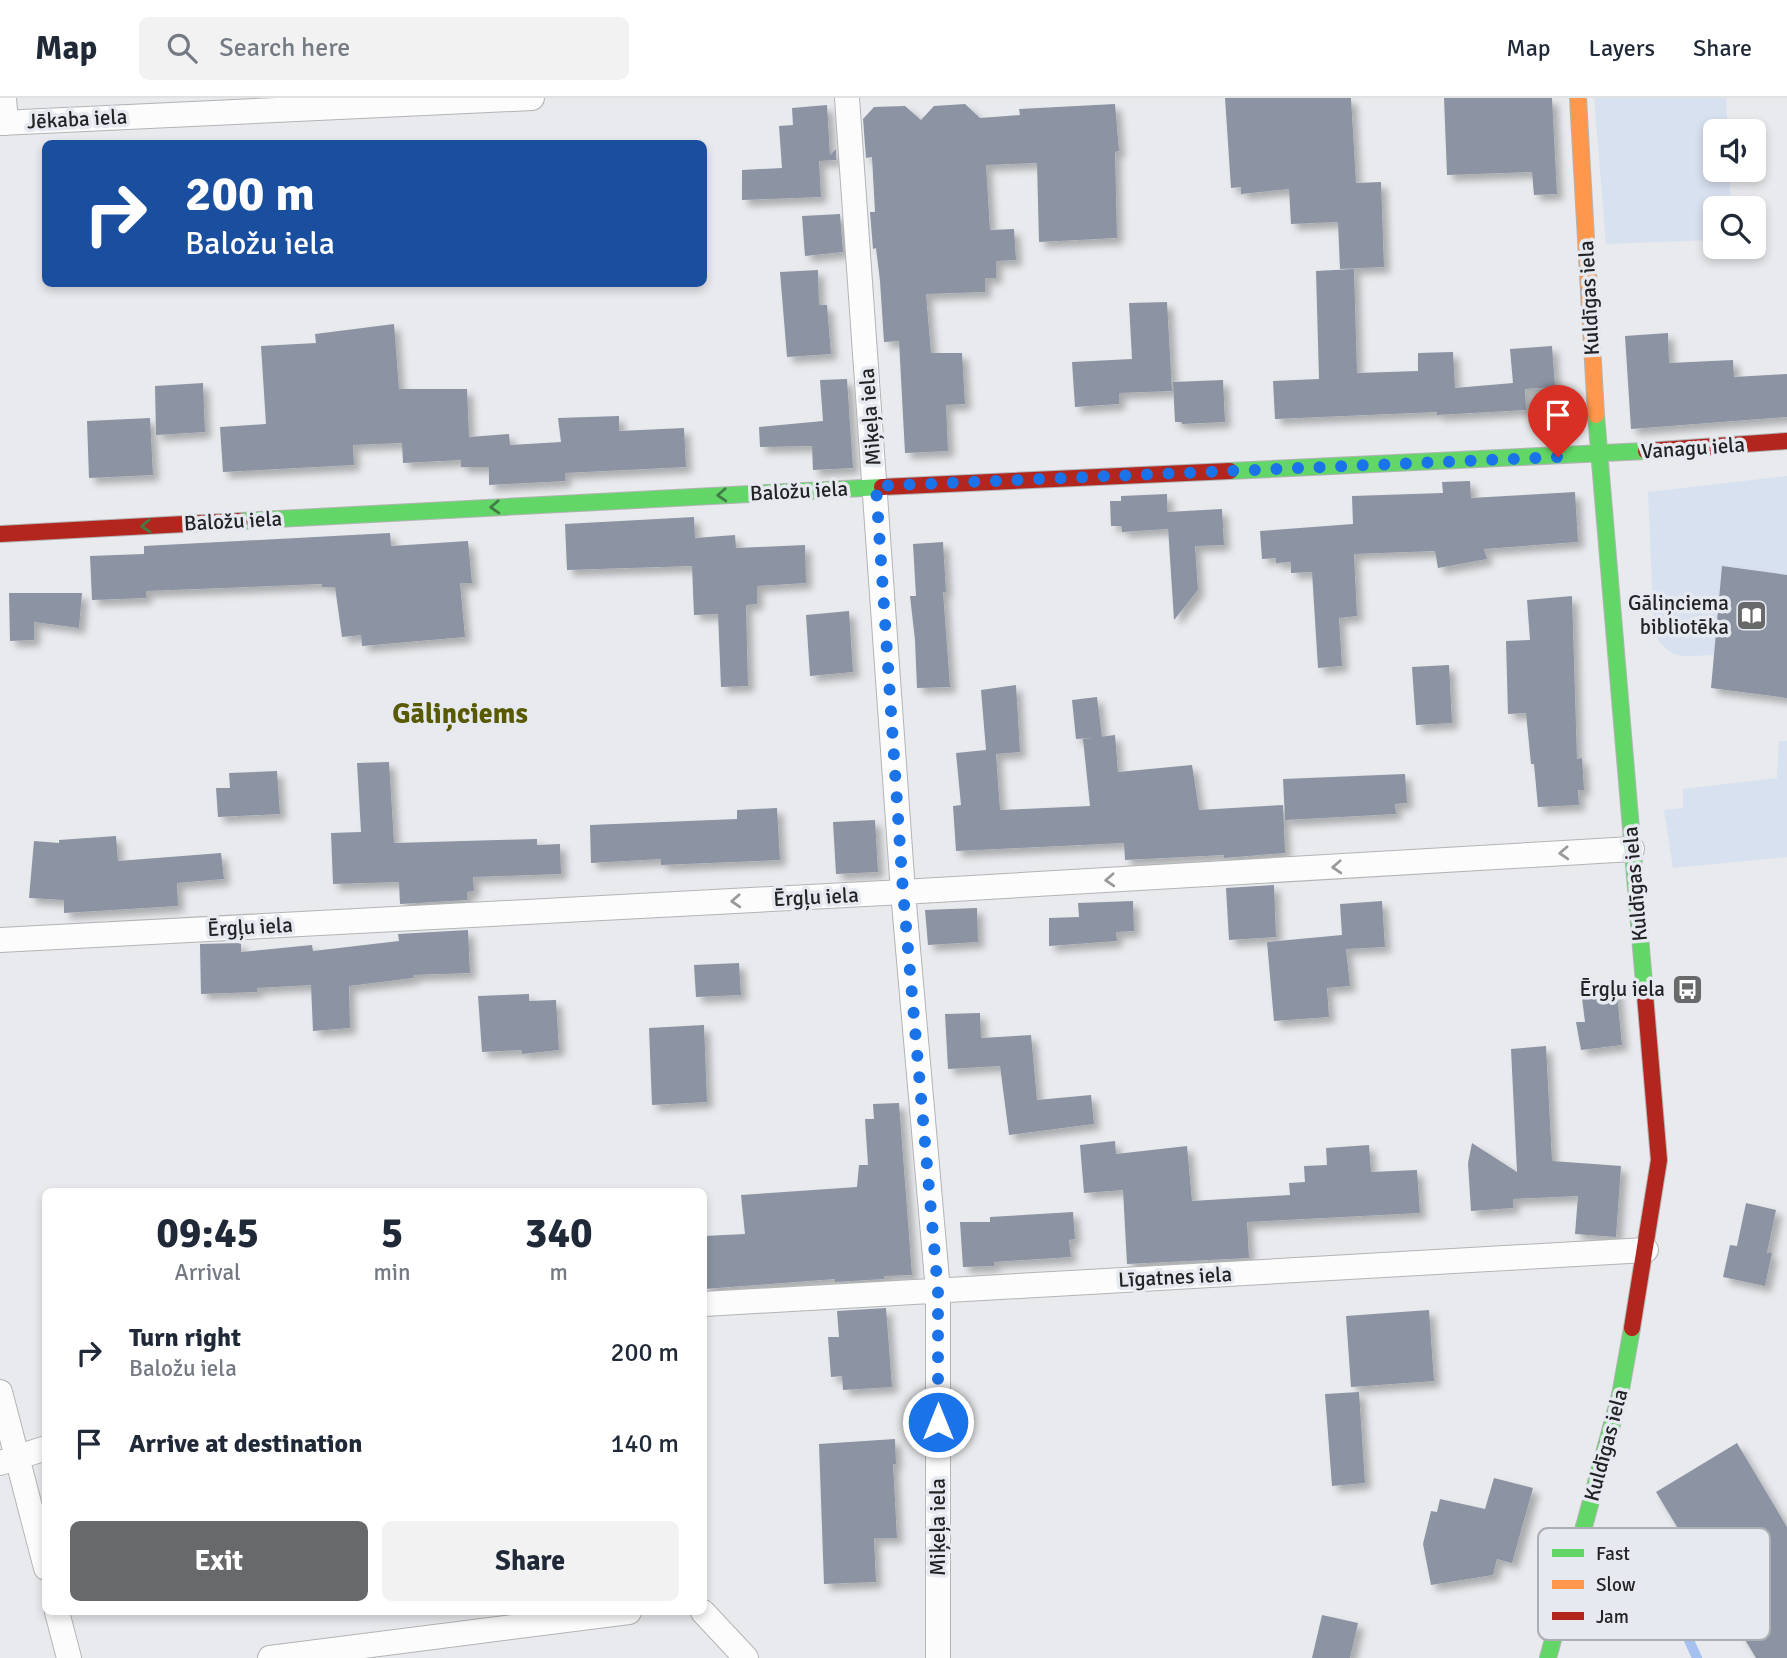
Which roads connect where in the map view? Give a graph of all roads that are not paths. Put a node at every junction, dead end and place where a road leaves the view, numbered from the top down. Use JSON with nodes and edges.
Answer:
{"nodes":[{"id":1,"x":4,"y":98,"type":"edge"},
{"id":2,"x":532,"y":98,"type":"edge"},
{"id":3,"x":847,"y":98,"type":"edge"},
{"id":4,"x":1578,"y":98,"type":"edge"},
{"id":5,"x":377,"y":102,"type":"edge"},
{"id":6,"x":3,"y":123,"type":"edge"},
{"id":7,"x":1787,"y":441,"type":"edge"},
{"id":8,"x":1598,"y":455,"type":"junction"},
{"id":9,"x":876,"y":486,"type":"junction"},
{"id":10,"x":0,"y":534,"type":"edge"},
{"id":11,"x":1632,"y":849,"type":"junction"},
{"id":12,"x":903,"y":892,"type":"junction"},
{"id":13,"x":0,"y":940,"type":"edge"},
{"id":14,"x":1646,"y":1250,"type":"junction"},
{"id":15,"x":938,"y":1291,"type":"junction"},
{"id":16,"x":707,"y":1304,"type":"edge"},
{"id":17,"x":0,"y":1392,"type":"edge"},
{"id":18,"x":42,"y":1449,"type":"edge"},
{"id":19,"x":8,"y":1460,"type":"edge"},
{"id":20,"x":1584,"y":1528,"type":"edge"},
{"id":21,"x":42,"y":1557,"type":"edge"},
{"id":22,"x":58,"y":1615,"type":"edge"},
{"id":23,"x":606,"y":1615,"type":"edge"},
{"id":24,"x":706,"y":1615,"type":"edge"},
{"id":25,"x":1553,"y":1640,"type":"edge"},
{"id":26,"x":69,"y":1658,"type":"edge"},
{"id":27,"x":270,"y":1658,"type":"edge"},
{"id":28,"x":746,"y":1658,"type":"edge"},
{"id":29,"x":938,"y":1658,"type":"edge"},
{"id":30,"x":1548,"y":1658,"type":"edge"}],
"edges":[{"from":1,"to":6,"type":"street"},
{"from":2,"to":5,"type":"street","name":"Jēkaba iela"},
{"from":3,"to":9,"type":"street","name":"Miķeļa iela"},
{"from":4,"to":8,"type":"street","name":"Kuldīgas iela"},
{"from":5,"to":6,"type":"street","name":"Jēkaba iela"},
{"from":7,"to":8,"type":"street","name":"Vanagu iela"},
{"from":8,"to":9,"type":"street","name":"Baložu iela"},
{"from":8,"to":11,"type":"street","name":"Kuldīgas iela"},
{"from":9,"to":10,"type":"street","name":"Baložu iela","one_way":true},
{"from":9,"to":12,"type":"street","name":"Miķeļa iela"},
{"from":11,"to":12,"type":"street","name":"Ērgļu iela","one_way":true},
{"from":11,"to":14,"type":"street","name":"Kuldīgas iela"},
{"from":12,"to":13,"type":"street","name":"Ērgļu iela","one_way":true},
{"from":12,"to":15,"type":"street","name":"Miķeļa iela"},
{"from":14,"to":15,"type":"street","name":"Līgatnes iela"},
{"from":14,"to":20,"type":"street","name":"Kuldīgas iela"},
{"from":15,"to":16,"type":"street","name":"Līgatnes iela"},
{"from":15,"to":29,"type":"street","name":"Miķeļa iela"},
{"from":17,"to":19,"type":"street"},
{"from":18,"to":19,"type":"street"},
{"from":19,"to":21,"type":"street"},
{"from":22,"to":26,"type":"street"},
{"from":23,"to":27,"type":"street"},
{"from":24,"to":28,"type":"street"},
{"from":25,"to":30,"type":"street","name":"Kuldīgas iela"}]}
